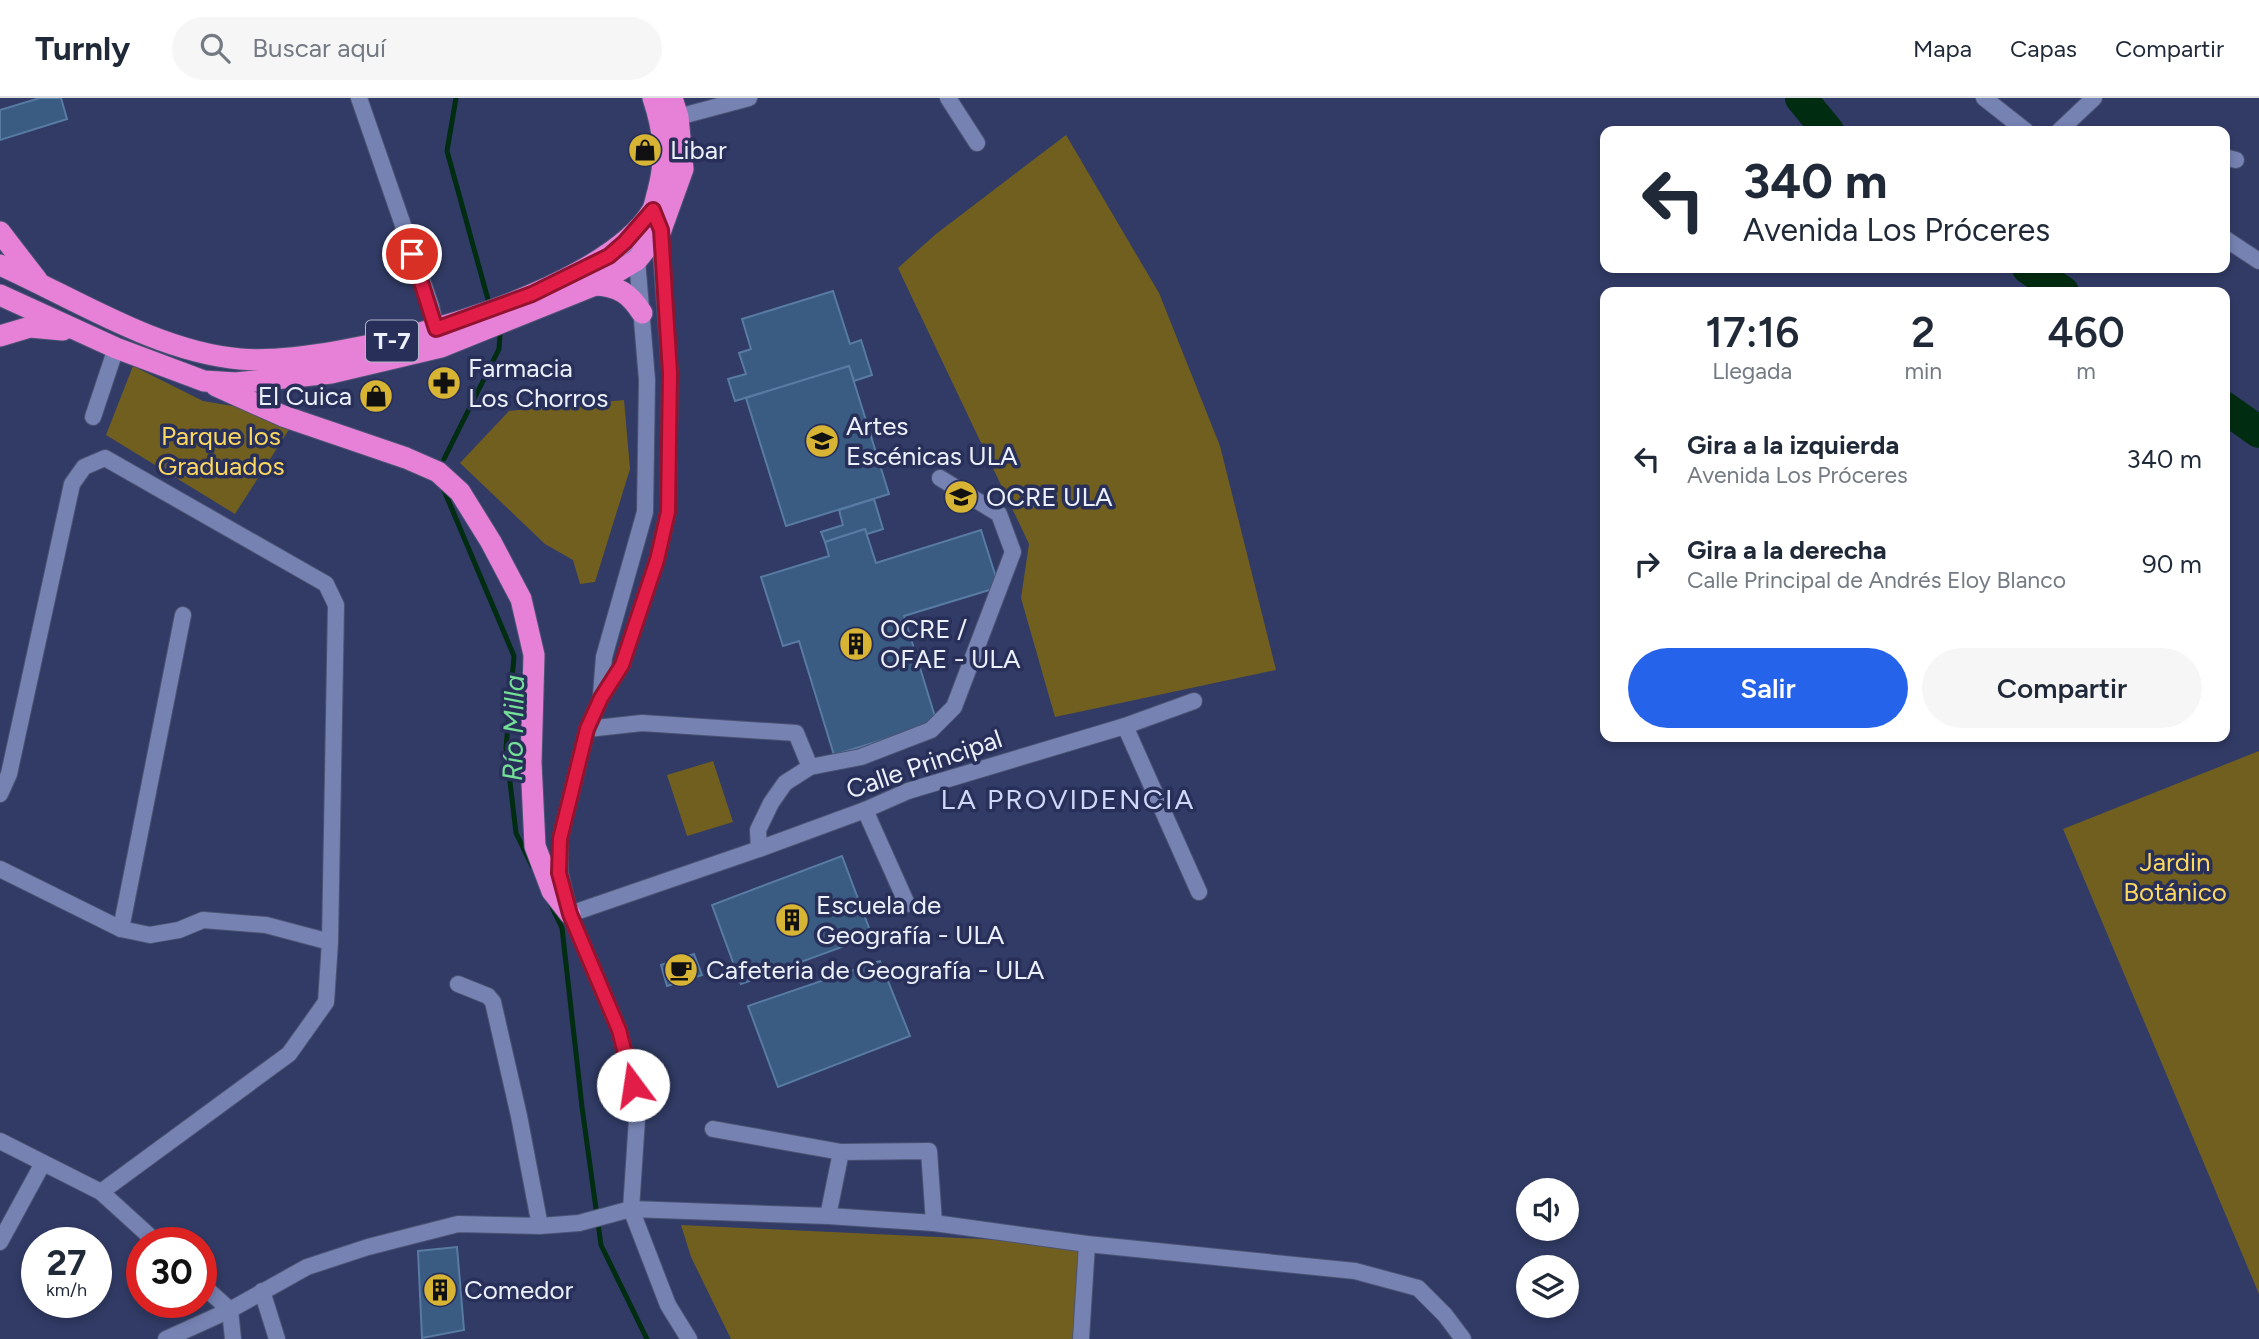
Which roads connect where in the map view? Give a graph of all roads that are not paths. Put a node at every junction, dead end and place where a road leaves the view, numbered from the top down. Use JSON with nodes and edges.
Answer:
{"nodes":[{"id":1,"x":359,"y":98,"type":"edge"},
{"id":2,"x":653,"y":98,"type":"edge"},
{"id":3,"x":749,"y":98,"type":"edge"},
{"id":4,"x":948,"y":98,"type":"edge"},
{"id":5,"x":1984,"y":98,"type":"edge"},
{"id":6,"x":2094,"y":98,"type":"edge"},
{"id":7,"x":675,"y":108,"type":"edge"},
{"id":8,"x":2020,"y":126,"type":"edge"},
{"id":9,"x":2064,"y":126,"type":"edge"},
{"id":10,"x":977,"y":143,"type":"dead end"},
{"id":11,"x":657,"y":220,"type":"junction"},
{"id":12,"x":0,"y":232,"type":"edge"},
{"id":13,"x":625,"y":242,"type":"junction"},
{"id":14,"x":2230,"y":242,"type":"edge"},
{"id":15,"x":637,"y":260,"type":"junction"},
{"id":16,"x":2259,"y":261,"type":"edge"},
{"id":17,"x":0,"y":265,"type":"edge"},
{"id":18,"x":38,"y":282,"type":"junction"},
{"id":19,"x":596,"y":285,"type":"junction"},
{"id":20,"x":0,"y":296,"type":"edge"},
{"id":21,"x":642,"y":313,"type":"junction"},
{"id":22,"x":436,"y":329,"type":"junction"},
{"id":23,"x":75,"y":331,"type":"junction"},
{"id":24,"x":0,"y":336,"type":"edge"},
{"id":25,"x":116,"y":348,"type":"junction"},
{"id":26,"x":204,"y":381,"type":"junction"},
{"id":27,"x":93,"y":417,"type":"dead end"},
{"id":28,"x":940,"y":478,"type":"dead end"},
{"id":29,"x":183,"y":615,"type":"dead end"},
{"id":30,"x":601,"y":698,"type":"junction"},
{"id":31,"x":1194,"y":701,"type":"dead end"},
{"id":32,"x":1125,"y":726,"type":"junction"},
{"id":33,"x":587,"y":729,"type":"junction"},
{"id":34,"x":810,"y":767,"type":"junction"},
{"id":35,"x":0,"y":794,"type":"edge"},
{"id":36,"x":865,"y":810,"type":"junction"},
{"id":37,"x":759,"y":849,"type":"junction"},
{"id":38,"x":0,"y":869,"type":"edge"},
{"id":39,"x":1199,"y":892,"type":"dead end"},
{"id":40,"x":907,"y":904,"type":"dead end"},
{"id":41,"x":570,"y":914,"type":"junction"},
{"id":42,"x":121,"y":929,"type":"junction"},
{"id":43,"x":330,"y":942,"type":"junction"},
{"id":44,"x":458,"y":984,"type":"dead end"},
{"id":45,"x":713,"y":1129,"type":"dead end"},
{"id":46,"x":0,"y":1141,"type":"edge"},
{"id":47,"x":841,"y":1152,"type":"junction"},
{"id":48,"x":43,"y":1163,"type":"junction"},
{"id":49,"x":101,"y":1192,"type":"junction"},
{"id":50,"x":631,"y":1209,"type":"junction"},
{"id":51,"x":828,"y":1216,"type":"junction"},
{"id":52,"x":934,"y":1223,"type":"junction"},
{"id":53,"x":540,"y":1226,"type":"junction"},
{"id":54,"x":140,"y":1227,"type":"edge"},
{"id":55,"x":0,"y":1242,"type":"edge"},
{"id":56,"x":1087,"y":1244,"type":"junction"},
{"id":57,"x":262,"y":1291,"type":"junction"},
{"id":58,"x":217,"y":1298,"type":"edge"},
{"id":59,"x":230,"y":1310,"type":"junction"},
{"id":60,"x":166,"y":1339,"type":"edge"},
{"id":61,"x":233,"y":1339,"type":"edge"},
{"id":62,"x":277,"y":1339,"type":"edge"},
{"id":63,"x":689,"y":1339,"type":"edge"},
{"id":64,"x":1081,"y":1339,"type":"edge"},
{"id":65,"x":1463,"y":1339,"type":"edge"}],
"edges":[{"from":1,"to":22,"type":"street"},
{"from":2,"to":11,"type":"highway","number":"T-7"},
{"from":3,"to":7,"type":"street"},
{"from":4,"to":10,"type":"street"},
{"from":5,"to":8,"type":"street"},
{"from":6,"to":9,"type":"street"},
{"from":7,"to":11,"type":"highway","number":"T-7"},
{"from":11,"to":13,"type":"highway","number":"T-7"},
{"from":11,"to":15,"type":"highway","number":"T-7"},
{"from":11,"to":30,"type":"street"},
{"from":12,"to":18,"type":"highway"},
{"from":13,"to":15,"type":"street"},
{"from":13,"to":22,"type":"highway","number":"T-7"},
{"from":14,"to":16,"type":"street"},
{"from":15,"to":19,"type":"highway","number":"T-7"},
{"from":15,"to":21,"type":"street"},
{"from":17,"to":18,"type":"highway","number":"T-7"},
{"from":18,"to":22,"type":"highway","number":"T-7"},
{"from":19,"to":21,"type":"highway"},
{"from":19,"to":26,"type":"highway","number":"T-7"},
{"from":20,"to":23,"type":"highway","number":"T-7"},
{"from":21,"to":30,"type":"street"},
{"from":23,"to":24,"type":"highway"},
{"from":23,"to":25,"type":"highway","number":"T-7"},
{"from":25,"to":26,"type":"highway","number":"T-7"},
{"from":25,"to":27,"type":"street"},
{"from":26,"to":41,"type":"highway"},
{"from":28,"to":34,"type":"street"},
{"from":29,"to":42,"type":"street"},
{"from":30,"to":33,"type":"street"},
{"from":31,"to":32,"type":"street","name":"Calle Principal"},
{"from":32,"to":36,"type":"street","name":"Calle Principal"},
{"from":32,"to":39,"type":"street"},
{"from":33,"to":34,"type":"street"},
{"from":33,"to":41,"type":"street"},
{"from":34,"to":37,"type":"street"},
{"from":35,"to":43,"type":"street"},
{"from":36,"to":37,"type":"street","name":"Calle Principal"},
{"from":36,"to":40,"type":"street"},
{"from":37,"to":41,"type":"street","name":"Calle Principal"},
{"from":38,"to":42,"type":"street"},
{"from":41,"to":50,"type":"street"},
{"from":42,"to":43,"type":"street"},
{"from":43,"to":49,"type":"street"},
{"from":44,"to":53,"type":"street"},
{"from":45,"to":47,"type":"street"},
{"from":46,"to":48,"type":"street"},
{"from":47,"to":51,"type":"street"},
{"from":47,"to":52,"type":"street"},
{"from":48,"to":49,"type":"street"},
{"from":48,"to":55,"type":"street"},
{"from":49,"to":54,"type":"street"},
{"from":50,"to":51,"type":"street"},
{"from":50,"to":53,"type":"street"},
{"from":50,"to":63,"type":"street"},
{"from":51,"to":52,"type":"street"},
{"from":52,"to":56,"type":"street"},
{"from":53,"to":57,"type":"street"},
{"from":56,"to":64,"type":"street"},
{"from":56,"to":65,"type":"street"},
{"from":57,"to":59,"type":"street"},
{"from":57,"to":62,"type":"street"},
{"from":58,"to":59,"type":"street"},
{"from":59,"to":60,"type":"street"},
{"from":59,"to":61,"type":"street"}]}
